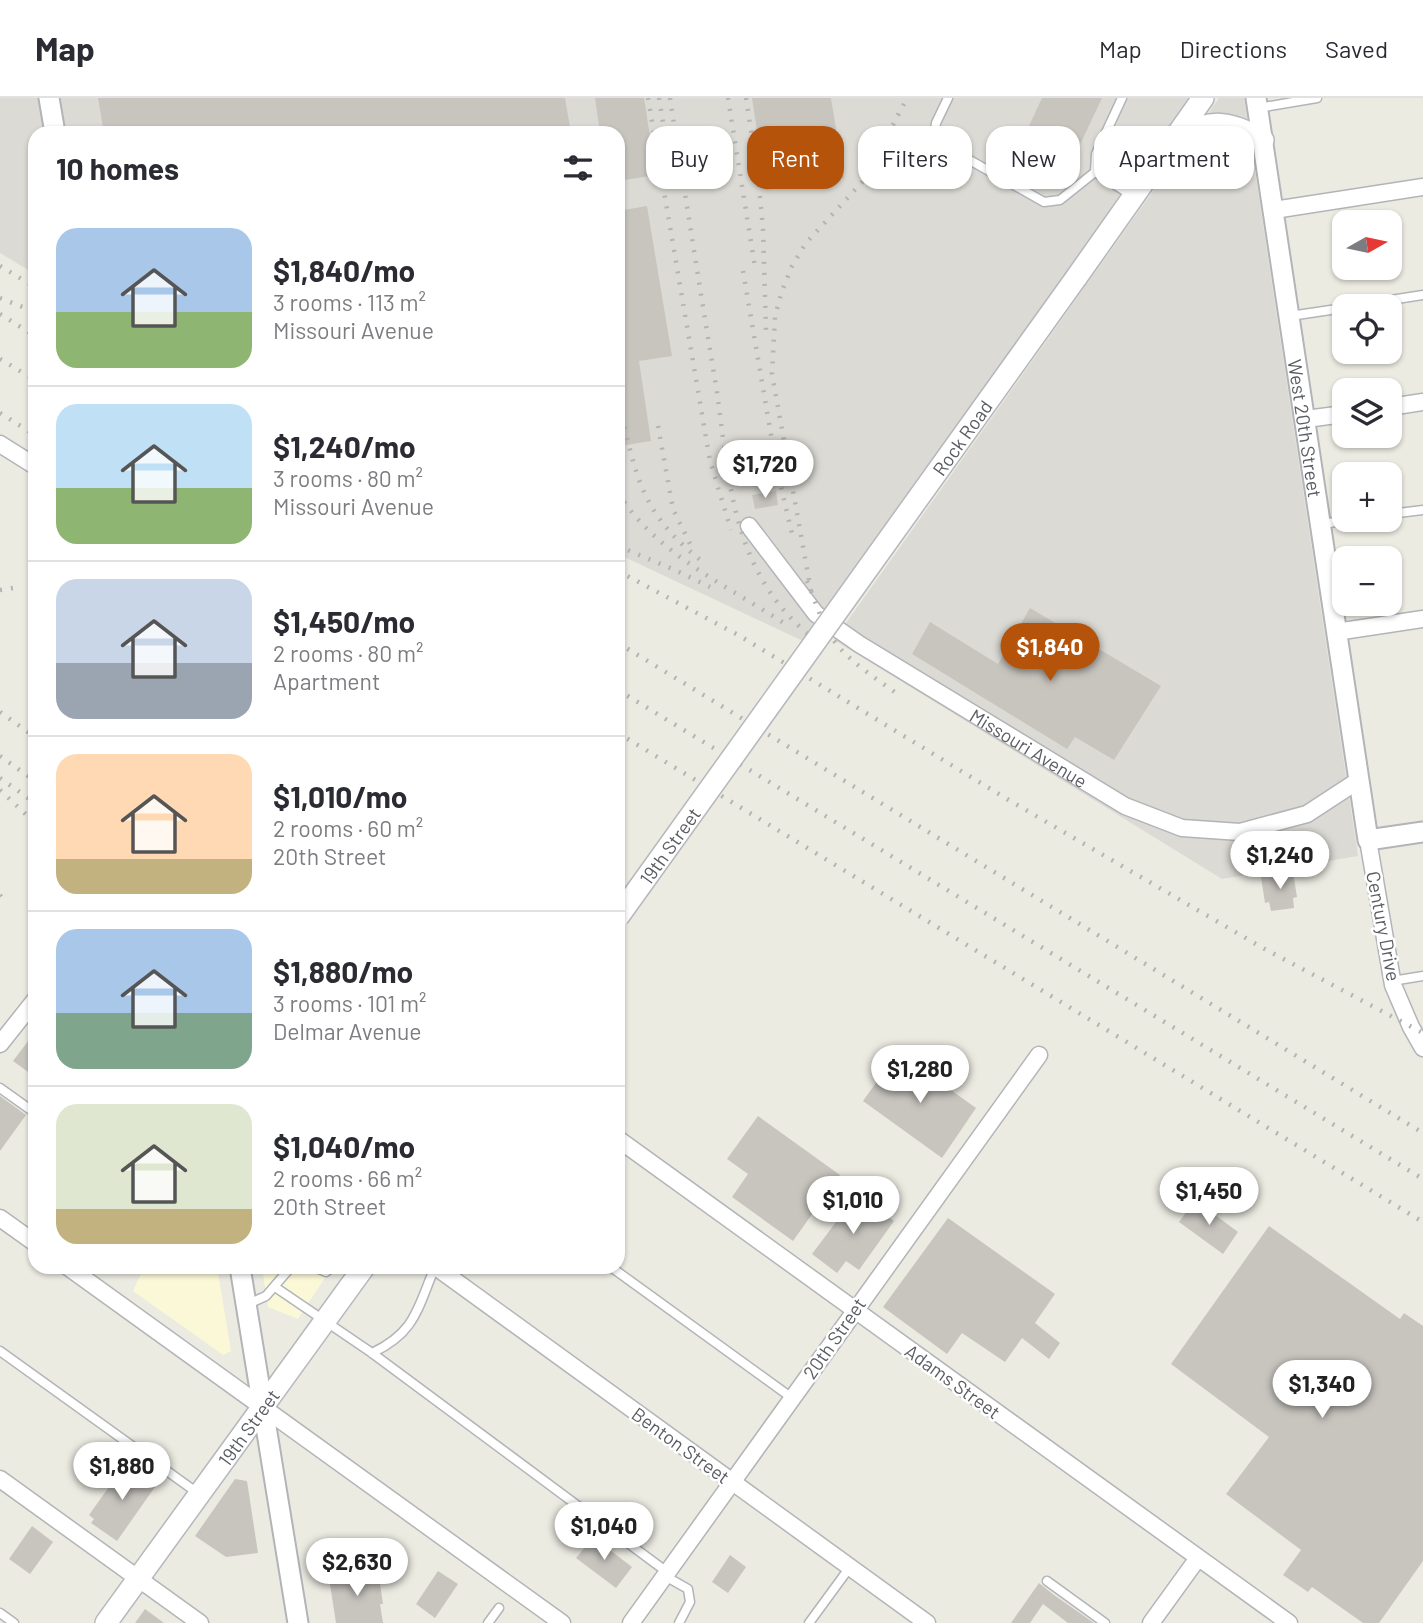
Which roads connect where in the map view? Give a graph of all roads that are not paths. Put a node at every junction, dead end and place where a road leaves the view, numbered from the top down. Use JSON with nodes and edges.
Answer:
{"nodes":[{"id":1,"x":49,"y":98,"type":"edge"},
{"id":2,"x":948,"y":98,"type":"edge"},
{"id":3,"x":1122,"y":98,"type":"edge"},
{"id":4,"x":1203,"y":98,"type":"edge"},
{"id":5,"x":1317,"y":98,"type":"edge"},
{"id":6,"x":1257,"y":103,"type":"edge"},
{"id":7,"x":54,"y":126,"type":"edge"},
{"id":8,"x":1109,"y":126,"type":"edge"},
{"id":9,"x":1183,"y":126,"type":"edge"},
{"id":10,"x":1200,"y":126,"type":"edge"},
{"id":11,"x":1232,"y":126,"type":"edge"},
{"id":12,"x":1254,"y":136,"type":"edge"},
{"id":13,"x":1263,"y":140,"type":"junction"},
{"id":14,"x":1094,"y":173,"type":"edge"},
{"id":15,"x":1423,"y":187,"type":"edge"},
{"id":16,"x":1122,"y":189,"type":"edge"},
{"id":17,"x":1138,"y":189,"type":"edge"},
{"id":18,"x":1133,"y":196,"type":"junction"},
{"id":19,"x":1274,"y":210,"type":"junction"},
{"id":20,"x":1423,"y":295,"type":"edge"},
{"id":21,"x":1402,"y":298,"type":"edge"},
{"id":22,"x":1332,"y":309,"type":"edge"},
{"id":23,"x":1290,"y":316,"type":"junction"},
{"id":24,"x":1423,"y":402,"type":"edge"},
{"id":25,"x":1402,"y":405,"type":"edge"},
{"id":26,"x":1332,"y":416,"type":"edge"},
{"id":27,"x":1306,"y":419,"type":"junction"},
{"id":28,"x":0,"y":444,"type":"edge"},
{"id":29,"x":28,"y":462,"type":"edge"},
{"id":30,"x":1423,"y":510,"type":"edge"},
{"id":31,"x":1402,"y":513,"type":"edge"},
{"id":32,"x":1332,"y":522,"type":"edge"},
{"id":33,"x":1321,"y":524,"type":"junction"},
{"id":34,"x":749,"y":526,"type":"dead end"},
{"id":35,"x":1423,"y":619,"type":"edge"},
{"id":36,"x":1336,"y":632,"type":"junction"},
{"id":37,"x":720,"y":777,"type":"joint"},
{"id":38,"x":1359,"y":780,"type":"junction"},
{"id":39,"x":1423,"y":832,"type":"edge"},
{"id":40,"x":1368,"y":840,"type":"junction"},
{"id":41,"x":625,"y":907,"type":"edge"},
{"id":42,"x":1423,"y":976,"type":"edge"},
{"id":43,"x":1392,"y":981,"type":"junction"},
{"id":44,"x":28,"y":1009,"type":"edge"},
{"id":45,"x":0,"y":1044,"type":"edge"},
{"id":46,"x":1423,"y":1048,"type":"edge"},
{"id":47,"x":1039,"y":1055,"type":"dead end"},
{"id":48,"x":0,"y":1088,"type":"edge"},
{"id":49,"x":28,"y":1108,"type":"edge"},
{"id":50,"x":625,"y":1145,"type":"edge"},
{"id":51,"x":0,"y":1218,"type":"edge"},
{"id":52,"x":28,"y":1238,"type":"edge"},
{"id":53,"x":78,"y":1274,"type":"edge"},
{"id":54,"x":241,"y":1274,"type":"edge"},
{"id":55,"x":285,"y":1274,"type":"edge"},
{"id":56,"x":354,"y":1274,"type":"edge"},
{"id":57,"x":433,"y":1274,"type":"edge"},
{"id":58,"x":446,"y":1274,"type":"edge"},
{"id":59,"x":621,"y":1274,"type":"edge"},
{"id":60,"x":275,"y":1287,"type":"junction"},
{"id":61,"x":246,"y":1305,"type":"junction"},
{"id":62,"x":854,"y":1310,"type":"junction"},
{"id":63,"x":326,"y":1320,"type":"junction"},
{"id":64,"x":0,"y":1351,"type":"edge"},
{"id":65,"x":372,"y":1353,"type":"junction"},
{"id":66,"x":792,"y":1398,"type":"junction"},
{"id":67,"x":263,"y":1407,"type":"junction"},
{"id":68,"x":0,"y":1479,"type":"edge"},
{"id":69,"x":731,"y":1482,"type":"junction"},
{"id":70,"x":199,"y":1494,"type":"junction"},
{"id":71,"x":1198,"y":1558,"type":"junction"},
{"id":72,"x":850,"y":1567,"type":"junction"},
{"id":73,"x":666,"y":1574,"type":"junction"},
{"id":74,"x":138,"y":1578,"type":"junction"},
{"id":75,"x":1047,"y":1581,"type":"dead end"},
{"id":76,"x":499,"y":1608,"type":"dead end"},
{"id":77,"x":0,"y":1613,"type":"edge"},
{"id":78,"x":14,"y":1623,"type":"edge"},
{"id":79,"x":106,"y":1623,"type":"edge"},
{"id":80,"x":200,"y":1623,"type":"edge"},
{"id":81,"x":299,"y":1623,"type":"edge"},
{"id":82,"x":488,"y":1623,"type":"edge"},
{"id":83,"x":562,"y":1623,"type":"edge"},
{"id":84,"x":631,"y":1623,"type":"edge"},
{"id":85,"x":679,"y":1623,"type":"edge"},
{"id":86,"x":809,"y":1623,"type":"edge"},
{"id":87,"x":928,"y":1623,"type":"edge"},
{"id":88,"x":1105,"y":1623,"type":"edge"},
{"id":89,"x":1152,"y":1623,"type":"edge"},
{"id":90,"x":1289,"y":1623,"type":"edge"}],
"edges":[{"from":1,"to":7,"type":"street"},
{"from":2,"to":14,"type":"lane"},
{"from":3,"to":8,"type":"lane"},
{"from":4,"to":9,"type":"main road","name":"Rock Road"},
{"from":5,"to":6,"type":"lane"},
{"from":6,"to":13,"type":"street","name":"West 20th Street"},
{"from":10,"to":11,"type":"main road"},
{"from":12,"to":13,"type":"main road"},
{"from":13,"to":19,"type":"street","name":"West 20th Street"},
{"from":15,"to":19,"type":"street"},
{"from":16,"to":18,"type":"lane"},
{"from":17,"to":18,"type":"main road","name":"Rock Road"},
{"from":18,"to":37,"type":"main road","name":"Rock Road","bridge":true},
{"from":19,"to":23,"type":"street","name":"West 20th Street"},
{"from":20,"to":21,"type":"lane"},
{"from":22,"to":23,"type":"lane"},
{"from":23,"to":27,"type":"street","name":"West 20th Street"},
{"from":24,"to":25,"type":"street"},
{"from":26,"to":27,"type":"street"},
{"from":27,"to":33,"type":"street","name":"West 20th Street"},
{"from":28,"to":29,"type":"street"},
{"from":30,"to":31,"type":"lane"},
{"from":32,"to":33,"type":"lane"},
{"from":33,"to":36,"type":"street","name":"West 20th Street"},
{"from":34,"to":38,"type":"street","name":"Missouri Avenue"},
{"from":35,"to":36,"type":"street"},
{"from":36,"to":38,"type":"street","name":"West 20th Street"},
{"from":37,"to":41,"type":"main road","name":"19th Street","bridge":true},
{"from":38,"to":40,"type":"street","name":"West 20th Street"},
{"from":39,"to":40,"type":"street"},
{"from":40,"to":43,"type":"street","name":"Century Drive"},
{"from":42,"to":43,"type":"lane"},
{"from":43,"to":46,"type":"street","name":"Century Drive"},
{"from":44,"to":45,"type":"street"},
{"from":47,"to":62,"type":"street","name":"20th Street"},
{"from":48,"to":49,"type":"lane"},
{"from":50,"to":62,"type":"street","name":"Adams Street"},
{"from":51,"to":52,"type":"street"},
{"from":53,"to":67,"type":"street"},
{"from":54,"to":61,"type":"street"},
{"from":55,"to":60,"type":"lane"},
{"from":56,"to":63,"type":"main road","name":"19th Street"},
{"from":57,"to":65,"type":"lane"},
{"from":58,"to":69,"type":"street","name":"Benton Street"},
{"from":59,"to":66,"type":"lane"},
{"from":60,"to":61,"type":"lane"},
{"from":60,"to":63,"type":"lane"},
{"from":61,"to":67,"type":"street"},
{"from":62,"to":66,"type":"street","name":"20th Street"},
{"from":62,"to":71,"type":"street","name":"Adams Street"},
{"from":63,"to":65,"type":"lane"},
{"from":63,"to":67,"type":"main road","name":"19th Street"},
{"from":64,"to":70,"type":"lane"},
{"from":65,"to":73,"type":"lane"},
{"from":66,"to":69,"type":"street","name":"20th Street"},
{"from":67,"to":70,"type":"main road","name":"19th Street"},
{"from":67,"to":81,"type":"street"},
{"from":67,"to":83,"type":"street"},
{"from":68,"to":74,"type":"street"},
{"from":69,"to":72,"type":"street","name":"Benton Street"},
{"from":69,"to":73,"type":"street","name":"20th Street"},
{"from":70,"to":74,"type":"main road","name":"19th Street"},
{"from":71,"to":89,"type":"street"},
{"from":71,"to":90,"type":"street","name":"Adams Street"},
{"from":72,"to":86,"type":"lane"},
{"from":72,"to":87,"type":"street","name":"Benton Street"},
{"from":73,"to":84,"type":"street","name":"20th Street"},
{"from":73,"to":85,"type":"lane"},
{"from":74,"to":79,"type":"main road","name":"19th Street"},
{"from":74,"to":80,"type":"street"},
{"from":75,"to":88,"type":"lane"},
{"from":76,"to":82,"type":"lane"},
{"from":77,"to":78,"type":"lane"}]}
